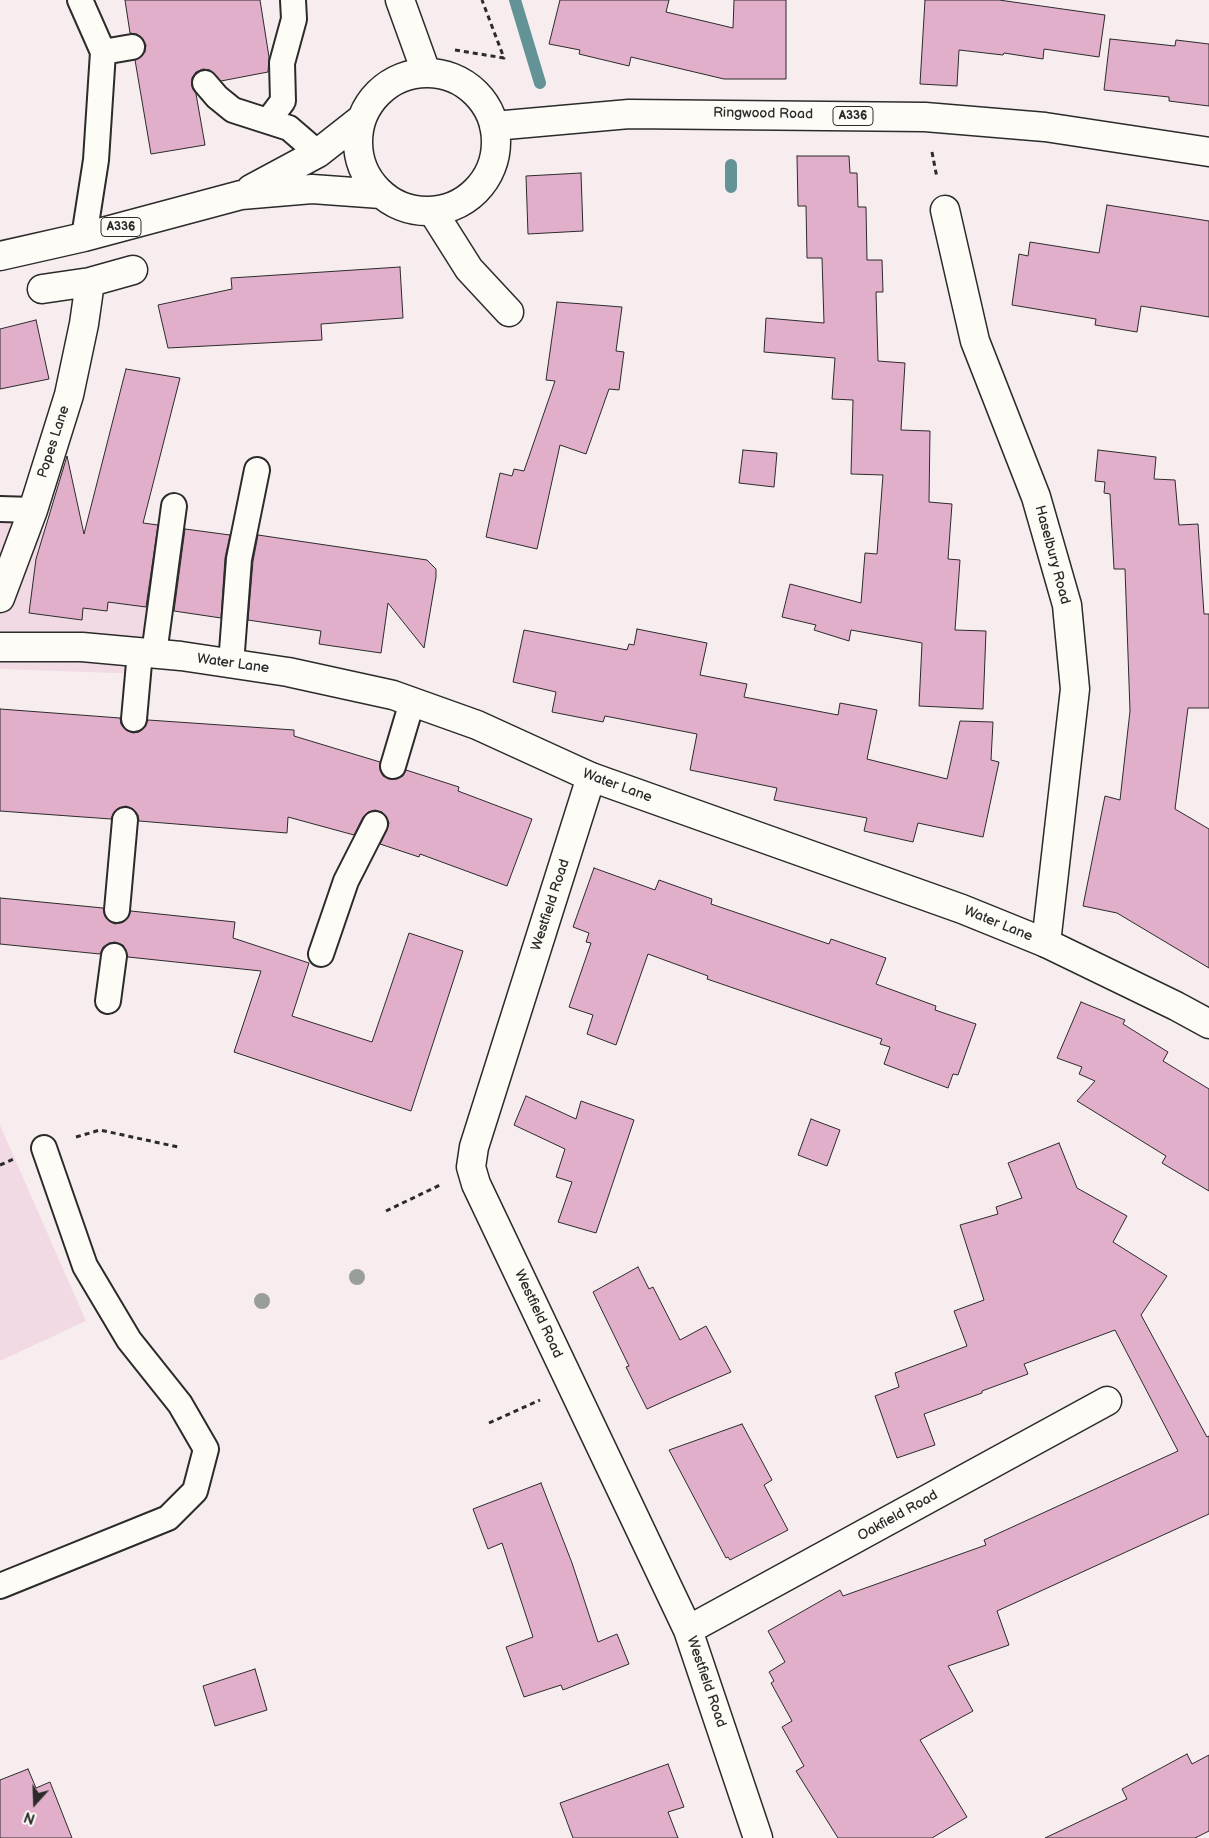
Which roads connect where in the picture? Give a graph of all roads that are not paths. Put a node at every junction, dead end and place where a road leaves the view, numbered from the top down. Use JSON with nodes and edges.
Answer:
{"nodes":[{"id":1,"x":80,"y":0,"type":"edge"},
{"id":2,"x":293,"y":0,"type":"edge"},
{"id":3,"x":400,"y":0,"type":"edge"},
{"id":4,"x":132,"y":47,"type":"dead end"},
{"id":5,"x":103,"y":52,"type":"junction"},
{"id":6,"x":426,"y":72,"type":"junction"},
{"id":7,"x":205,"y":83,"type":"dead end"},
{"id":8,"x":360,"y":120,"type":"junction"},
{"id":9,"x":268,"y":121,"type":"junction"},
{"id":10,"x":494,"y":126,"type":"junction"},
{"id":11,"x":1209,"y":152,"type":"edge"},
{"id":12,"x":318,"y":153,"type":"junction"},
{"id":13,"x":381,"y":194,"type":"junction"},
{"id":14,"x":241,"y":195,"type":"junction"},
{"id":15,"x":945,"y":210,"type":"road end"},
{"id":16,"x":433,"y":212,"type":"junction"},
{"id":17,"x":84,"y":237,"type":"junction"},
{"id":18,"x":0,"y":256,"type":"edge"},
{"id":19,"x":133,"y":270,"type":"dead end"},
{"id":20,"x":90,"y":282,"type":"junction"},
{"id":21,"x":42,"y":289,"type":"dead end"},
{"id":22,"x":509,"y":312,"type":"dead end"},
{"id":23,"x":257,"y":470,"type":"dead end"},
{"id":24,"x":174,"y":506,"type":"dead end"},
{"id":25,"x":0,"y":510,"type":"edge"},
{"id":26,"x":33,"y":510,"type":"junction"},
{"id":27,"x":0,"y":598,"type":"edge"},
{"id":28,"x":0,"y":647,"type":"edge"},
{"id":29,"x":147,"y":653,"type":"junction"},
{"id":30,"x":231,"y":664,"type":"junction"},
{"id":31,"x":412,"y":702,"type":"junction"},
{"id":32,"x":134,"y":719,"type":"dead end"},
{"id":33,"x":393,"y":766,"type":"dead end"},
{"id":34,"x":591,"y":777,"type":"junction"},
{"id":35,"x":125,"y":820,"type":"dead end"},
{"id":36,"x":375,"y":824,"type":"dead end"},
{"id":37,"x":117,"y":910,"type":"dead end"},
{"id":38,"x":1046,"y":943,"type":"junction"},
{"id":39,"x":321,"y":954,"type":"dead end"},
{"id":40,"x":114,"y":956,"type":"dead end"},
{"id":41,"x":108,"y":1001,"type":"dead end"},
{"id":42,"x":1209,"y":1024,"type":"edge"},
{"id":43,"x":44,"y":1148,"type":"road end"},
{"id":44,"x":1107,"y":1401,"type":"dead end"},
{"id":45,"x":0,"y":1586,"type":"edge"},
{"id":46,"x":688,"y":1630,"type":"junction"},
{"id":47,"x":758,"y":1838,"type":"edge"}],
"edges":[{"from":1,"to":5,"type":"lane"},
{"from":2,"to":9,"type":"lane"},
{"from":3,"to":6,"type":"street"},
{"from":4,"to":5,"type":"lane"},
{"from":5,"to":17,"type":"lane"},
{"from":6,"to":8,"type":"street"},
{"from":6,"to":10,"type":"street"},
{"from":7,"to":9,"type":"lane"},
{"from":8,"to":12,"type":"street","number":"A336"},
{"from":8,"to":13,"type":"street"},
{"from":9,"to":12,"type":"lane"},
{"from":10,"to":11,"type":"street","name":"Ringwood Road","number":"A336"},
{"from":10,"to":16,"type":"street"},
{"from":12,"to":14,"type":"street","number":"A336"},
{"from":13,"to":14,"type":"street","number":"A336"},
{"from":13,"to":16,"type":"street"},
{"from":14,"to":17,"type":"street","number":"A336"},
{"from":15,"to":38,"type":"street","name":"Haselbury Road"},
{"from":16,"to":22,"type":"street"},
{"from":17,"to":18,"type":"street","number":"A336"},
{"from":19,"to":20,"type":"street"},
{"from":20,"to":21,"type":"street"},
{"from":20,"to":26,"type":"street","name":"Popes Lane"},
{"from":23,"to":30,"type":"lane"},
{"from":24,"to":29,"type":"lane"},
{"from":25,"to":26,"type":"lane"},
{"from":26,"to":27,"type":"street","name":"Popes Lane"},
{"from":28,"to":29,"type":"street","name":"Water Lane"},
{"from":29,"to":30,"type":"street","name":"Water Lane"},
{"from":29,"to":32,"type":"lane"},
{"from":30,"to":31,"type":"street","name":"Water Lane"},
{"from":31,"to":33,"type":"lane"},
{"from":31,"to":34,"type":"street","name":"Water Lane"},
{"from":34,"to":38,"type":"street","name":"Water Lane"},
{"from":34,"to":46,"type":"street","name":"Westfield Road"},
{"from":35,"to":37,"type":"lane"},
{"from":36,"to":39,"type":"lane"},
{"from":38,"to":42,"type":"street","name":"Water Lane"},
{"from":40,"to":41,"type":"lane"},
{"from":43,"to":45,"type":"lane"},
{"from":44,"to":46,"type":"street","name":"Oakfield Road"},
{"from":46,"to":47,"type":"street","name":"Westfield Road"}]}
